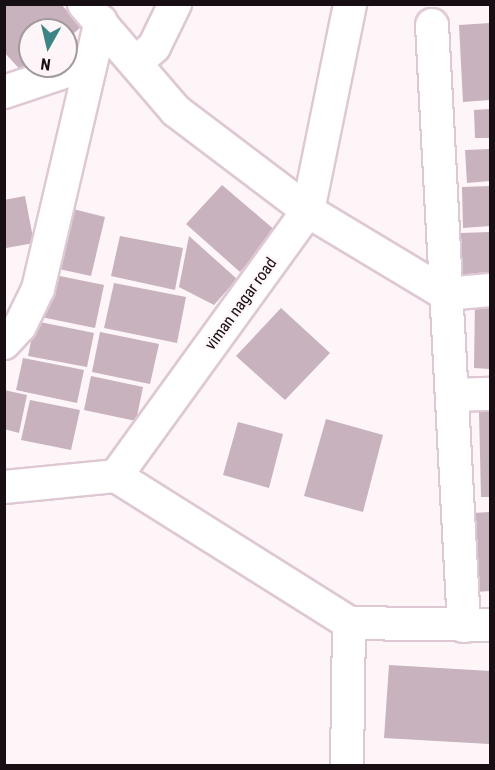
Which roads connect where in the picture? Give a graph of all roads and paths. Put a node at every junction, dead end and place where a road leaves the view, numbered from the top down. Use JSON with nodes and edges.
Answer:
{"nodes":[{"id":1,"x":175,"y":4,"type":"edge"},
{"id":2,"x":350,"y":4,"type":"edge"},
{"id":3,"x":92,"y":13,"type":"edge"},
{"id":4,"x":432,"y":25,"type":"dead end"},
{"id":5,"x":136,"y":63,"type":"junction"},
{"id":6,"x":88,"y":64,"type":"junction"},
{"id":7,"x":4,"y":92,"type":"edge"},
{"id":8,"x":308,"y":211,"type":"junction"},
{"id":9,"x":490,"y":290,"type":"edge"},
{"id":10,"x":446,"y":294,"type":"junction"},
{"id":11,"x":4,"y":343,"type":"edge"},
{"id":12,"x":490,"y":394,"type":"edge"},
{"id":13,"x":454,"y":395,"type":"junction"},
{"id":14,"x":116,"y":477,"type":"junction"},
{"id":15,"x":4,"y":487,"type":"edge"},
{"id":16,"x":350,"y":623,"type":"junction"},
{"id":17,"x":477,"y":625,"type":"edge"},
{"id":18,"x":347,"y":765,"type":"edge"}],
"edges":[{"from":1,"to":5,"type":"street"},
{"from":2,"to":8,"type":"street","name":"viman nagar road"},
{"from":3,"to":5,"type":"street"},
{"from":3,"to":6,"type":"street"},
{"from":4,"to":10,"type":"street"},
{"from":5,"to":8,"type":"street"},
{"from":6,"to":7,"type":"street"},
{"from":6,"to":11,"type":"street"},
{"from":8,"to":10,"type":"street"},
{"from":8,"to":14,"type":"street","name":"viman nagar road"},
{"from":9,"to":10,"type":"street"},
{"from":10,"to":13,"type":"street"},
{"from":12,"to":13,"type":"street"},
{"from":13,"to":17,"type":"street"},
{"from":14,"to":15,"type":"street"},
{"from":14,"to":16,"type":"street"},
{"from":16,"to":17,"type":"street"},
{"from":16,"to":18,"type":"street"}]}
